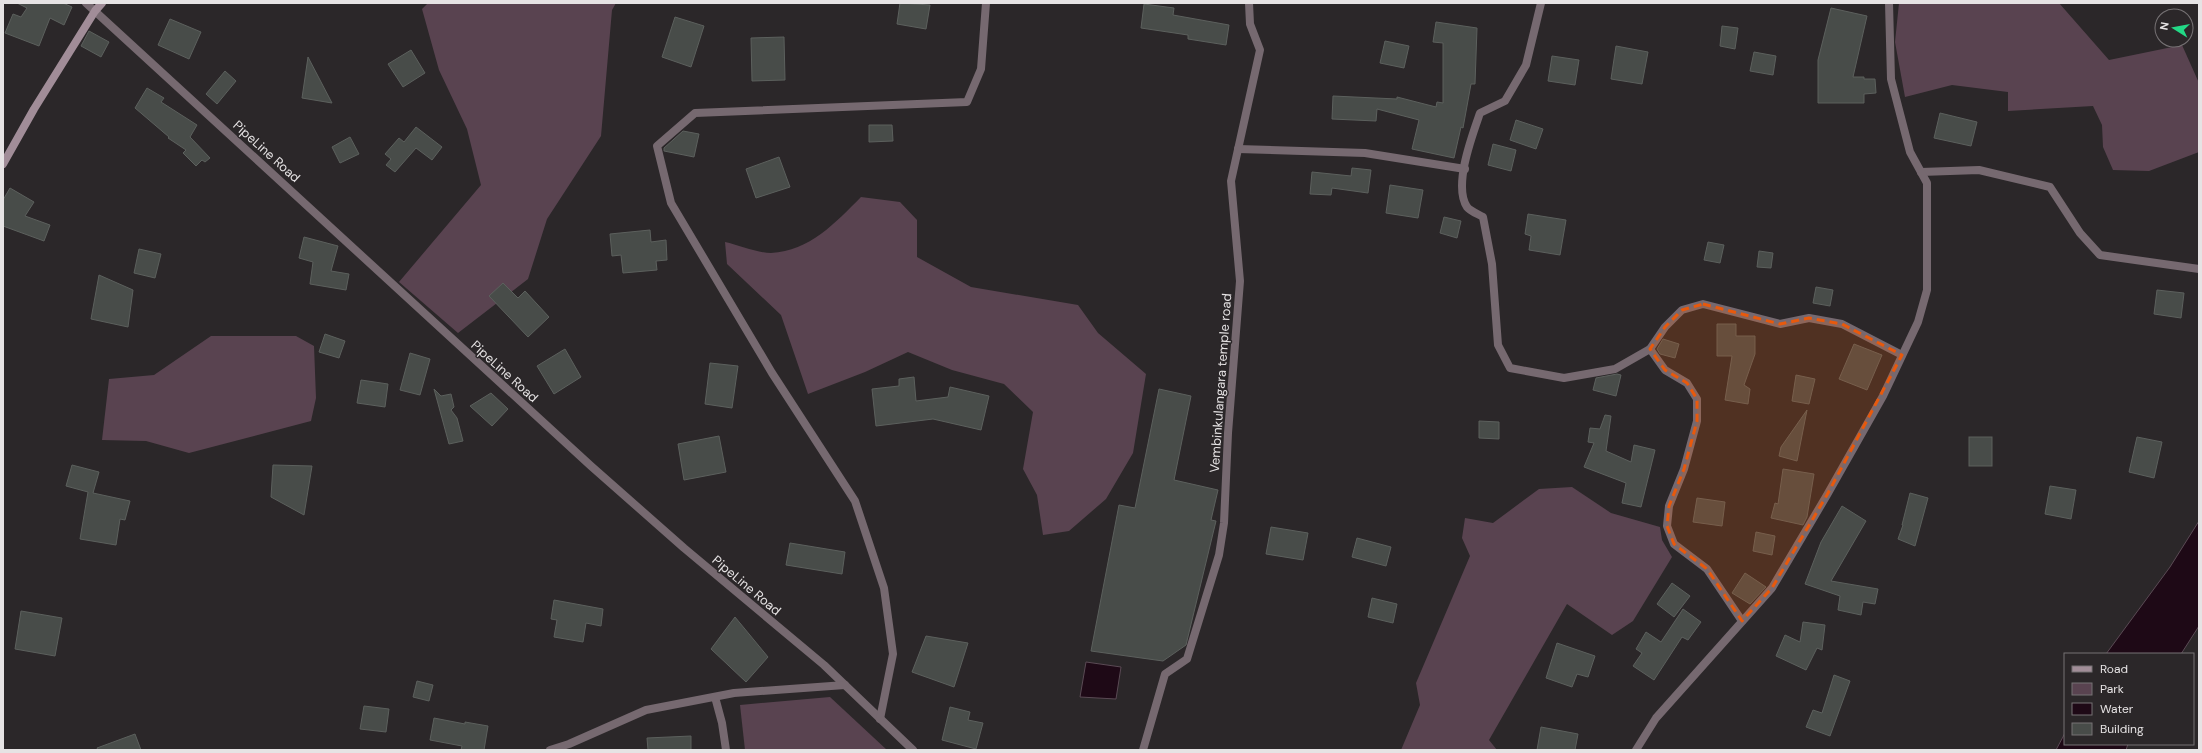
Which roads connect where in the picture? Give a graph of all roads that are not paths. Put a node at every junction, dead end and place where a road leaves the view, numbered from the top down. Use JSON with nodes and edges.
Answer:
{"nodes":[{"id":1,"x":86,"y":3,"type":"edge"},
{"id":2,"x":102,"y":3,"type":"edge"},
{"id":3,"x":986,"y":3,"type":"edge"},
{"id":4,"x":1248,"y":3,"type":"edge"},
{"id":5,"x":1541,"y":3,"type":"edge"},
{"id":6,"x":1889,"y":3,"type":"edge"},
{"id":7,"x":95,"y":11,"type":"junction"},
{"id":8,"x":1238,"y":149,"type":"junction"},
{"id":9,"x":3,"y":164,"type":"edge"},
{"id":10,"x":1465,"y":169,"type":"junction"},
{"id":11,"x":1921,"y":172,"type":"junction"},
{"id":12,"x":2199,"y":269,"type":"edge"},
{"id":13,"x":1650,"y":349,"type":"junction"},
{"id":14,"x":1902,"y":355,"type":"junction"},
{"id":15,"x":1742,"y":621,"type":"junction"},
{"id":16,"x":845,"y":685,"type":"junction"},
{"id":17,"x":715,"y":697,"type":"junction"},
{"id":18,"x":880,"y":719,"type":"junction"},
{"id":19,"x":550,"y":750,"type":"edge"},
{"id":20,"x":726,"y":750,"type":"edge"},
{"id":21,"x":913,"y":750,"type":"edge"},
{"id":22,"x":1143,"y":750,"type":"edge"},
{"id":23,"x":1636,"y":750,"type":"edge"}],
"edges":[{"from":1,"to":7,"type":"street","name":"PipeLine Road"},
{"from":2,"to":7,"type":"main road"},
{"from":3,"to":18,"type":"street"},
{"from":4,"to":8,"type":"street","name":"Vembinkulangara temple road"},
{"from":5,"to":10,"type":"street"},
{"from":6,"to":11,"type":"street"},
{"from":7,"to":9,"type":"main road"},
{"from":7,"to":16,"type":"street","name":"PipeLine Road"},
{"from":8,"to":10,"type":"street"},
{"from":8,"to":22,"type":"street","name":"Vembinkulangara temple road"},
{"from":10,"to":13,"type":"street"},
{"from":11,"to":12,"type":"street"},
{"from":11,"to":14,"type":"street"},
{"from":13,"to":14,"type":"street"},
{"from":13,"to":15,"type":"street"},
{"from":14,"to":15,"type":"street"},
{"from":15,"to":23,"type":"street"},
{"from":16,"to":17,"type":"street"},
{"from":16,"to":18,"type":"street","name":"PipeLine Road"},
{"from":17,"to":19,"type":"street"},
{"from":17,"to":20,"type":"street"},
{"from":18,"to":21,"type":"street","name":"PipeLine Road"}]}
